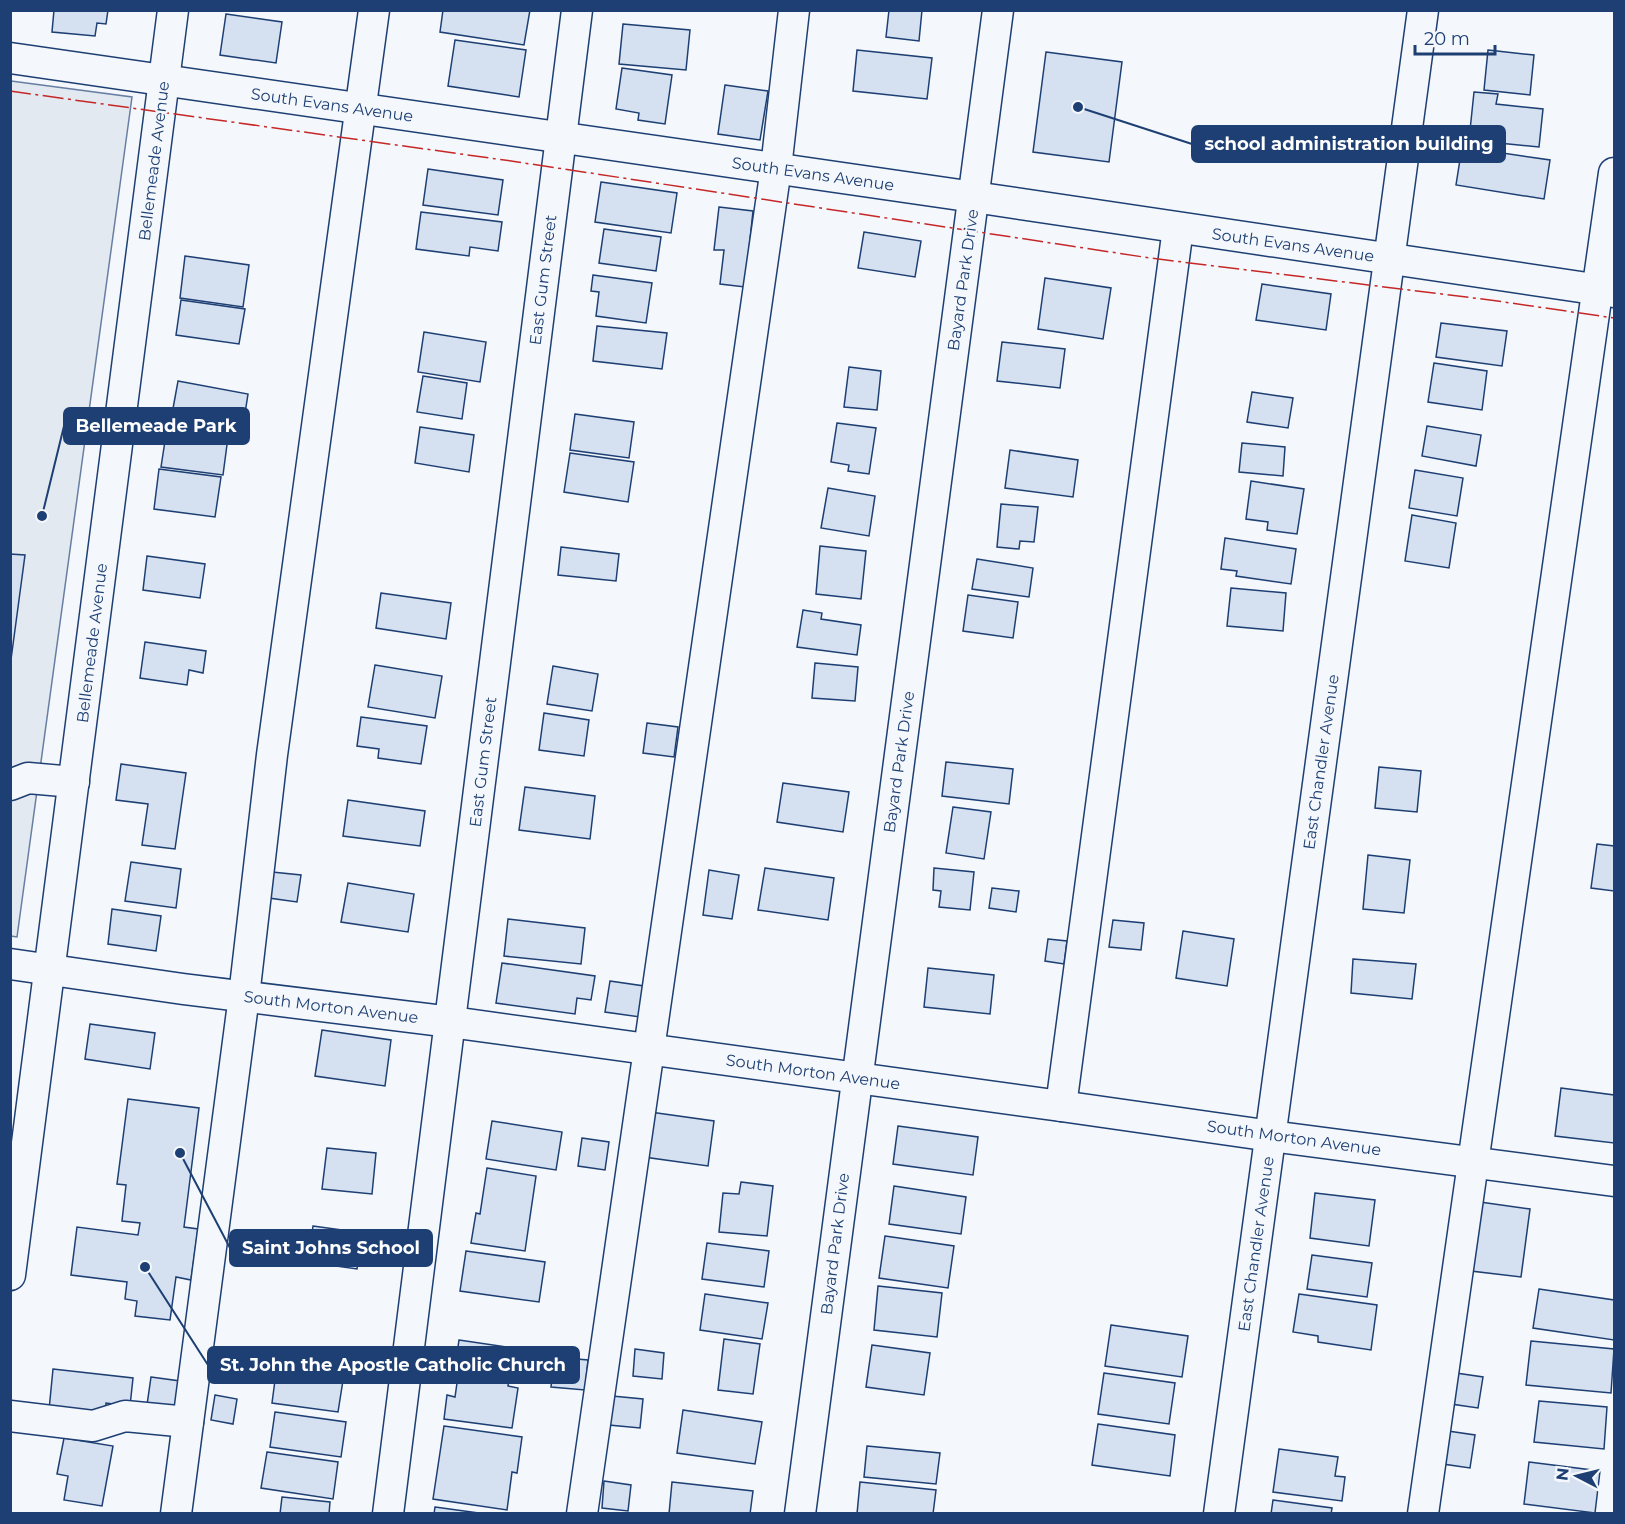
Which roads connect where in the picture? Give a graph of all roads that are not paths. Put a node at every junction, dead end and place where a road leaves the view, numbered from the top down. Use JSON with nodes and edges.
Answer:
{"nodes":[{"id":1,"x":173,"y":10,"type":"edge"},
{"id":2,"x":374,"y":10,"type":"edge"},
{"id":3,"x":577,"y":10,"type":"edge"},
{"id":4,"x":794,"y":10,"type":"edge"},
{"id":5,"x":998,"y":10,"type":"edge"},
{"id":6,"x":1423,"y":10,"type":"edge"},
{"id":7,"x":10,"y":58,"type":"edge"},
{"id":8,"x":164,"y":80,"type":"junction"},
{"id":9,"x":362,"y":109,"type":"junction"},
{"id":10,"x":561,"y":137,"type":"junction"},
{"id":11,"x":776,"y":168,"type":"junction"},
{"id":12,"x":1614,"y":173,"type":"edge"},
{"id":13,"x":974,"y":197,"type":"junction"},
{"id":14,"x":1178,"y":228,"type":"junction"},
{"id":15,"x":1389,"y":259,"type":"junction"},
{"id":16,"x":1607,"y":291,"type":"edge"},
{"id":17,"x":74,"y":782,"type":"junction"},
{"id":18,"x":10,"y":785,"type":"edge"},
{"id":19,"x":10,"y":964,"type":"edge"},
{"id":20,"x":50,"y":970,"type":"junction"},
{"id":21,"x":244,"y":996,"type":"junction"},
{"id":22,"x":451,"y":1022,"type":"junction"},
{"id":23,"x":649,"y":1049,"type":"junction"},
{"id":24,"x":856,"y":1078,"type":"junction"},
{"id":25,"x":1061,"y":1106,"type":"junction"},
{"id":26,"x":1271,"y":1136,"type":"junction"},
{"id":27,"x":1472,"y":1161,"type":"junction"},
{"id":28,"x":1614,"y":1181,"type":"edge"},
{"id":29,"x":10,"y":1275,"type":"edge"},
{"id":30,"x":10,"y":1416,"type":"edge"},
{"id":31,"x":188,"y":1422,"type":"junction"},
{"id":32,"x":176,"y":1514,"type":"edge"},
{"id":33,"x":388,"y":1514,"type":"edge"},
{"id":34,"x":582,"y":1514,"type":"edge"},
{"id":35,"x":800,"y":1514,"type":"edge"},
{"id":36,"x":1219,"y":1514,"type":"edge"},
{"id":37,"x":1423,"y":1514,"type":"edge"}],
"edges":[{"from":1,"to":8,"type":"street","name":"Bellemeade Avenue"},
{"from":2,"to":9,"type":"street"},
{"from":3,"to":10,"type":"street","name":"East Gum Street"},
{"from":4,"to":11,"type":"street"},
{"from":5,"to":13,"type":"street","name":"Bayard Park Drive"},
{"from":6,"to":15,"type":"street","name":"East Chandler Avenue"},
{"from":7,"to":8,"type":"street","name":"South Evans Avenue"},
{"from":8,"to":9,"type":"street","name":"South Evans Avenue"},
{"from":8,"to":17,"type":"street","name":"Bellemeade Avenue"},
{"from":9,"to":10,"type":"street","name":"South Evans Avenue"},
{"from":9,"to":21,"type":"street"},
{"from":10,"to":11,"type":"street","name":"South Evans Avenue"},
{"from":10,"to":22,"type":"street","name":"East Gum Street"},
{"from":11,"to":13,"type":"street","name":"South Evans Avenue"},
{"from":11,"to":23,"type":"street"},
{"from":12,"to":16,"type":"street"},
{"from":13,"to":14,"type":"street","name":"South Evans Avenue"},
{"from":13,"to":24,"type":"street","name":"Bayard Park Drive"},
{"from":14,"to":15,"type":"street","name":"South Evans Avenue"},
{"from":14,"to":25,"type":"street"},
{"from":15,"to":16,"type":"street","name":"South Evans Avenue"},
{"from":15,"to":26,"type":"street","name":"East Chandler Avenue"},
{"from":16,"to":27,"type":"street"},
{"from":17,"to":18,"type":"street"},
{"from":17,"to":20,"type":"street","name":"Bellemeade Avenue"},
{"from":19,"to":20,"type":"street","name":"South Morton Avenue"},
{"from":20,"to":21,"type":"street","name":"South Morton Avenue"},
{"from":20,"to":29,"type":"street","name":"Bellemeade Avenue"},
{"from":21,"to":22,"type":"street","name":"South Morton Avenue"},
{"from":21,"to":31,"type":"street"},
{"from":22,"to":23,"type":"street","name":"South Morton Avenue"},
{"from":22,"to":33,"type":"street","name":"East Gum Street"},
{"from":23,"to":24,"type":"street","name":"South Morton Avenue"},
{"from":23,"to":34,"type":"street"},
{"from":24,"to":25,"type":"street","name":"South Morton Avenue"},
{"from":24,"to":35,"type":"street","name":"Bayard Park Drive"},
{"from":25,"to":26,"type":"street","name":"South Morton Avenue"},
{"from":26,"to":27,"type":"street","name":"South Morton Avenue"},
{"from":26,"to":36,"type":"street","name":"East Chandler Avenue"},
{"from":27,"to":28,"type":"street","name":"South Morton Avenue"},
{"from":27,"to":37,"type":"street"},
{"from":30,"to":31,"type":"street"},
{"from":31,"to":32,"type":"street"}]}
